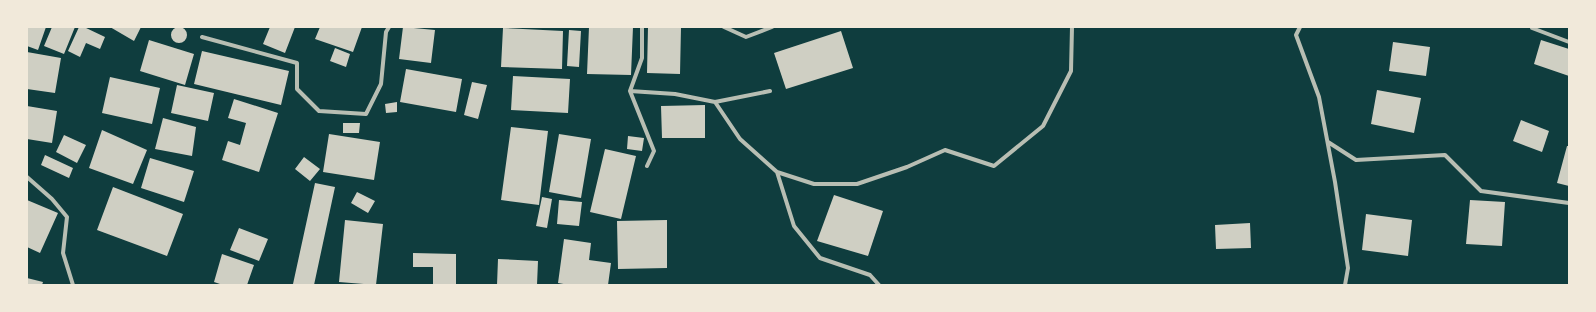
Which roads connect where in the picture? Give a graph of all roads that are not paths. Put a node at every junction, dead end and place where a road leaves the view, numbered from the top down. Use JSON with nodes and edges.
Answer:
{"nodes":[{"id":1,"x":389,"y":27,"type":"edge"},
{"id":2,"x":642,"y":27,"type":"edge"},
{"id":3,"x":724,"y":27,"type":"edge"},
{"id":4,"x":772,"y":27,"type":"edge"},
{"id":5,"x":1072,"y":27,"type":"edge"},
{"id":6,"x":1300,"y":27,"type":"edge"},
{"id":7,"x":1532,"y":27,"type":"edge"},
{"id":8,"x":202,"y":37,"type":"dead end"},
{"id":9,"x":1569,"y":42,"type":"edge"},
{"id":10,"x":630,"y":91,"type":"junction"},
{"id":11,"x":770,"y":91,"type":"dead end"},
{"id":12,"x":715,"y":102,"type":"junction"},
{"id":13,"x":1328,"y":142,"type":"junction"},
{"id":14,"x":647,"y":166,"type":"dead end"},
{"id":15,"x":777,"y":172,"type":"junction"},
{"id":16,"x":27,"y":178,"type":"edge"},
{"id":17,"x":1569,"y":204,"type":"edge"},
{"id":18,"x":73,"y":285,"type":"edge"},
{"id":19,"x":879,"y":285,"type":"edge"},
{"id":20,"x":1345,"y":285,"type":"edge"}],
"edges":[{"from":1,"to":8,"type":"street"},
{"from":2,"to":10,"type":"street"},
{"from":3,"to":4,"type":"street"},
{"from":5,"to":15,"type":"street"},
{"from":6,"to":13,"type":"street"},
{"from":7,"to":9,"type":"street"},
{"from":10,"to":12,"type":"street"},
{"from":10,"to":14,"type":"street"},
{"from":11,"to":12,"type":"street"},
{"from":12,"to":15,"type":"street"},
{"from":13,"to":17,"type":"street"},
{"from":13,"to":20,"type":"street"},
{"from":15,"to":19,"type":"street"},
{"from":16,"to":18,"type":"street"}]}
